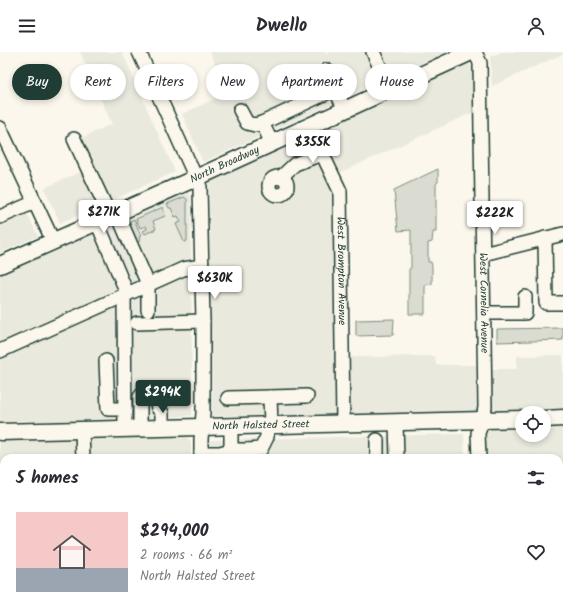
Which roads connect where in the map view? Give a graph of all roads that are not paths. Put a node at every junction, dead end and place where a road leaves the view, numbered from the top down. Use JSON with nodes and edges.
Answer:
{"nodes":[{"id":1,"x":139,"y":52,"type":"edge"},
{"id":2,"x":373,"y":52,"type":"edge"},
{"id":3,"x":471,"y":52,"type":"edge"},
{"id":4,"x":475,"y":52,"type":"edge"},
{"id":5,"x":379,"y":64,"type":"edge"},
{"id":6,"x":428,"y":72,"type":"edge"},
{"id":7,"x":311,"y":100,"type":"edge"},
{"id":8,"x":340,"y":100,"type":"edge"},
{"id":9,"x":366,"y":100,"type":"edge"},
{"id":10,"x":240,"y":110,"type":"dead end"},
{"id":11,"x":345,"y":110,"type":"junction"},
{"id":12,"x":262,"y":123,"type":"junction"},
{"id":13,"x":309,"y":126,"type":"junction"},
{"id":14,"x":0,"y":128,"type":"edge"},
{"id":15,"x":74,"y":139,"type":"dead end"},
{"id":16,"x":272,"y":143,"type":"junction"},
{"id":17,"x":322,"y":154,"type":"junction"},
{"id":18,"x":196,"y":178,"type":"junction"},
{"id":19,"x":280,"y":178,"type":"dead end"},
{"id":20,"x":35,"y":202,"type":"junction"},
{"id":21,"x":0,"y":217,"type":"edge"},
{"id":22,"x":108,"y":217,"type":"junction"},
{"id":23,"x":563,"y":234,"type":"edge"},
{"id":24,"x":545,"y":238,"type":"junction"},
{"id":25,"x":53,"y":241,"type":"junction"},
{"id":26,"x":483,"y":254,"type":"junction"},
{"id":27,"x":0,"y":265,"type":"edge"},
{"id":28,"x":202,"y":266,"type":"junction"},
{"id":29,"x":148,"y":284,"type":"junction"},
{"id":30,"x":126,"y":294,"type":"junction"},
{"id":31,"x":525,"y":297,"type":"dead end"},
{"id":32,"x":563,"y":303,"type":"edge"},
{"id":33,"x":148,"y":310,"type":"dead end"},
{"id":34,"x":484,"y":313,"type":"junction"},
{"id":35,"x":203,"y":321,"type":"junction"},
{"id":36,"x":137,"y":323,"type":"dead end"},
{"id":37,"x":0,"y":351,"type":"edge"},
{"id":38,"x":106,"y":361,"type":"dead end"},
{"id":39,"x":307,"y":396,"type":"dead end"},
{"id":40,"x":270,"y":397,"type":"junction"},
{"id":41,"x":228,"y":398,"type":"dead end"},
{"id":42,"x":125,"y":409,"type":"junction"},
{"id":43,"x":164,"y":410,"type":"junction"},
{"id":44,"x":563,"y":418,"type":"edge"},
{"id":45,"x":515,"y":419,"type":"edge"},
{"id":46,"x":551,"y":419,"type":"edge"},
{"id":47,"x":483,"y":420,"type":"junction"},
{"id":48,"x":396,"y":422,"type":"junction"},
{"id":49,"x":343,"y":423,"type":"junction"},
{"id":50,"x":269,"y":425,"type":"junction"},
{"id":51,"x":231,"y":426,"type":"junction"},
{"id":52,"x":202,"y":427,"type":"junction"},
{"id":53,"x":133,"y":429,"type":"junction"},
{"id":54,"x":82,"y":430,"type":"junction"},
{"id":55,"x":0,"y":432,"type":"edge"},
{"id":56,"x":377,"y":440,"type":"dead end"},
{"id":57,"x":83,"y":454,"type":"edge"},
{"id":58,"x":201,"y":454,"type":"edge"},
{"id":59,"x":226,"y":454,"type":"edge"},
{"id":60,"x":246,"y":454,"type":"edge"},
{"id":61,"x":377,"y":454,"type":"edge"},
{"id":62,"x":397,"y":454,"type":"edge"},
{"id":63,"x":479,"y":454,"type":"edge"}],
"edges":[{"from":1,"to":18,"type":"street"},
{"from":2,"to":5,"type":"street"},
{"from":3,"to":6,"type":"main road","name":"North Broadway"},
{"from":4,"to":26,"type":"street","name":"West Cornelia Avenue"},
{"from":7,"to":12,"type":"street"},
{"from":8,"to":11,"type":"street"},
{"from":9,"to":11,"type":"main road","name":"North Broadway"},
{"from":10,"to":12,"type":"street"},
{"from":11,"to":13,"type":"main road","name":"North Broadway"},
{"from":12,"to":16,"type":"street"},
{"from":13,"to":16,"type":"main road","name":"North Broadway"},
{"from":13,"to":17,"type":"street","name":"West Brompton Avenue"},
{"from":14,"to":20,"type":"street"},
{"from":15,"to":22,"type":"street"},
{"from":16,"to":18,"type":"main road","name":"North Broadway"},
{"from":17,"to":19,"type":"street"},
{"from":17,"to":49,"type":"street","name":"West Brompton Avenue"},
{"from":18,"to":22,"type":"main road","name":"North Broadway"},
{"from":18,"to":28,"type":"street"},
{"from":20,"to":21,"type":"street"},
{"from":20,"to":25,"type":"street"},
{"from":22,"to":25,"type":"main road","name":"North Broadway"},
{"from":22,"to":29,"type":"street"},
{"from":22,"to":30,"type":"street"},
{"from":23,"to":24,"type":"street"},
{"from":24,"to":26,"type":"street"},
{"from":24,"to":32,"type":"street"},
{"from":25,"to":27,"type":"main road","name":"North Broadway"},
{"from":26,"to":34,"type":"street","name":"West Cornelia Avenue"},
{"from":28,"to":29,"type":"street"},
{"from":28,"to":35,"type":"street"},
{"from":29,"to":30,"type":"street"},
{"from":29,"to":33,"type":"street"},
{"from":30,"to":37,"type":"street"},
{"from":30,"to":42,"type":"street"},
{"from":31,"to":34,"type":"street"},
{"from":34,"to":47,"type":"street","name":"West Cornelia Avenue"},
{"from":35,"to":36,"type":"street"},
{"from":35,"to":52,"type":"street"},
{"from":38,"to":42,"type":"street"},
{"from":39,"to":40,"type":"street"},
{"from":40,"to":41,"type":"street"},
{"from":40,"to":50,"type":"street"},
{"from":42,"to":53,"type":"street"},
{"from":43,"to":52,"type":"main road","name":"North Halsted Street"},
{"from":43,"to":53,"type":"main road","name":"North Halsted Street"},
{"from":43,"to":53,"type":"street"},
{"from":44,"to":46,"type":"main road"},
{"from":45,"to":47,"type":"main road","name":"North Halsted Street"},
{"from":47,"to":48,"type":"main road","name":"North Halsted Street"},
{"from":47,"to":63,"type":"street","name":"West Cornelia Avenue"},
{"from":48,"to":49,"type":"main road","name":"North Halsted Street"},
{"from":48,"to":62,"type":"street"},
{"from":49,"to":50,"type":"main road","name":"North Halsted Street"},
{"from":50,"to":51,"type":"main road","name":"North Halsted Street"},
{"from":50,"to":60,"type":"street"},
{"from":51,"to":52,"type":"main road","name":"North Halsted Street"},
{"from":51,"to":59,"type":"street"},
{"from":52,"to":58,"type":"street"},
{"from":53,"to":54,"type":"main road","name":"North Halsted Street"},
{"from":54,"to":55,"type":"main road","name":"North Halsted Street"},
{"from":54,"to":57,"type":"street"},
{"from":56,"to":61,"type":"street"}]}
